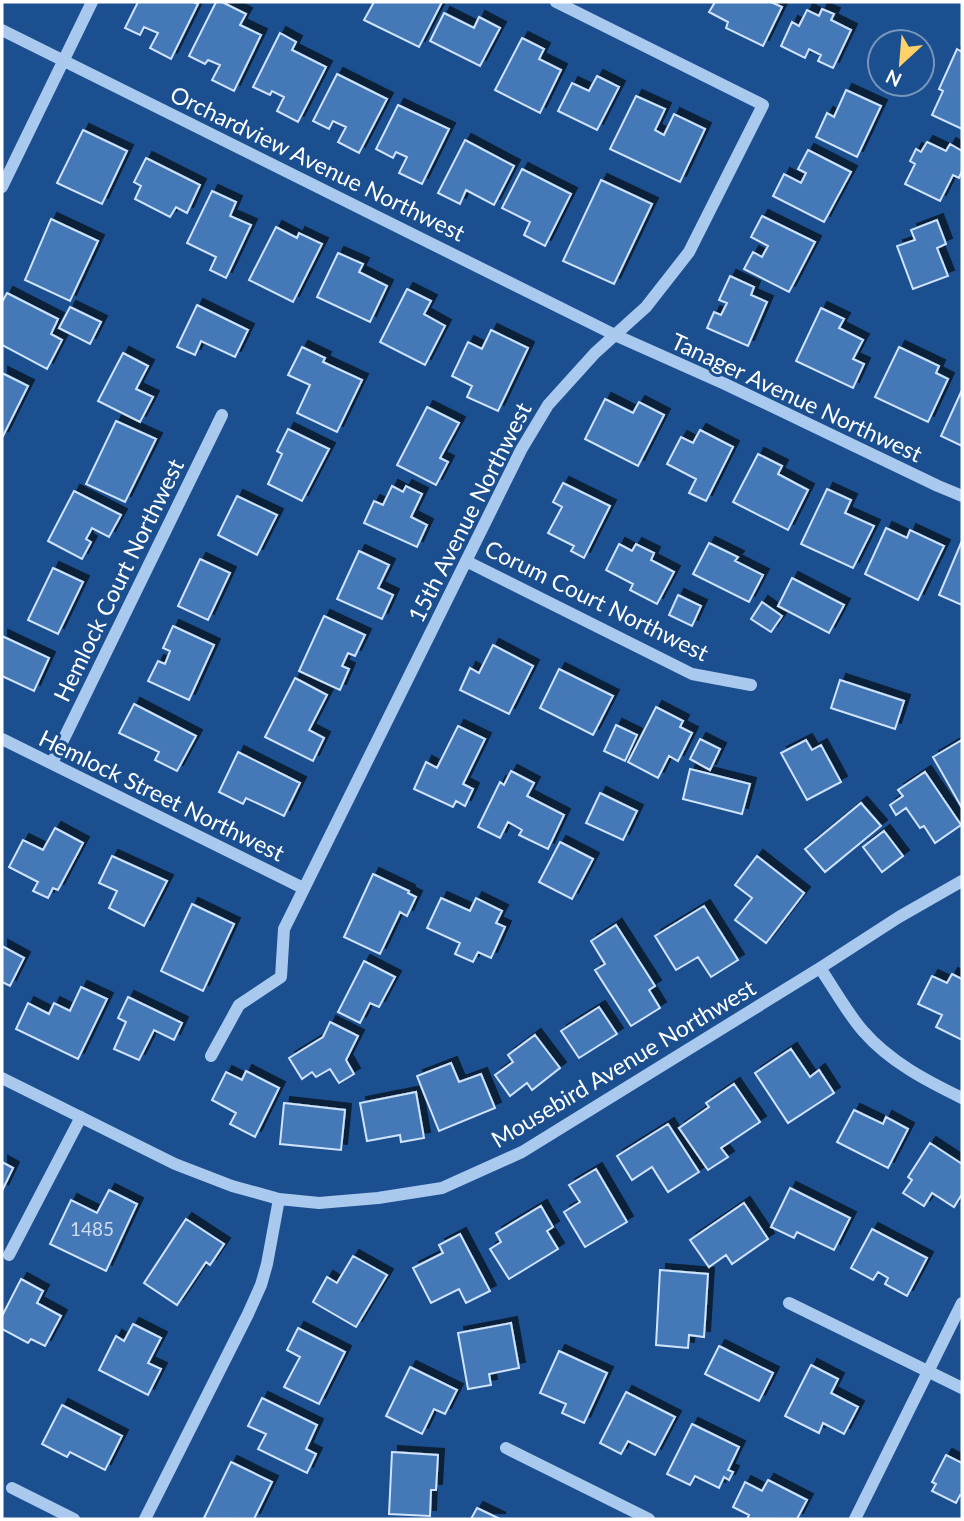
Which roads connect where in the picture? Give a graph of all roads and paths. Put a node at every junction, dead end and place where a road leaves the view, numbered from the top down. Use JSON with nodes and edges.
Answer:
{"nodes":[{"id":1,"x":92,"y":2,"type":"edge"},
{"id":2,"x":556,"y":2,"type":"edge"},
{"id":3,"x":2,"y":30,"type":"edge"},
{"id":4,"x":64,"y":60,"type":"junction"},
{"id":5,"x":2,"y":187,"type":"edge"},
{"id":6,"x":615,"y":335,"type":"junction"},
{"id":7,"x":222,"y":415,"type":"dead end"},
{"id":8,"x":962,"y":496,"type":"edge"},
{"id":9,"x":466,"y":561,"type":"junction"},
{"id":10,"x":751,"y":685,"type":"dead end"},
{"id":11,"x":2,"y":739,"type":"edge"},
{"id":12,"x":52,"y":763,"type":"junction"},
{"id":13,"x":962,"y":881,"type":"edge"},
{"id":14,"x":303,"y":888,"type":"junction"},
{"id":15,"x":820,"y":968,"type":"junction"},
{"id":16,"x":211,"y":1056,"type":"dead end"},
{"id":17,"x":2,"y":1078,"type":"edge"},
{"id":18,"x":962,"y":1098,"type":"edge"},
{"id":19,"x":81,"y":1118,"type":"junction"},
{"id":20,"x":279,"y":1199,"type":"junction"},
{"id":21,"x":9,"y":1255,"type":"dead end"},
{"id":22,"x":789,"y":1303,"type":"dead end"},
{"id":23,"x":962,"y":1303,"type":"edge"},
{"id":24,"x":928,"y":1372,"type":"junction"},
{"id":25,"x":962,"y":1388,"type":"edge"},
{"id":26,"x":506,"y":1448,"type":"dead end"},
{"id":27,"x":12,"y":1488,"type":"dead end"},
{"id":28,"x":74,"y":1519,"type":"edge"},
{"id":29,"x":145,"y":1519,"type":"edge"},
{"id":30,"x":649,"y":1519,"type":"edge"},
{"id":31,"x":855,"y":1519,"type":"edge"}],
"edges":[{"from":1,"to":4,"type":"street"},
{"from":2,"to":6,"type":"street","name":"15th Avenue Northwest"},
{"from":3,"to":4,"type":"street","name":"Orchardview Avenue Northwest"},
{"from":4,"to":5,"type":"street"},
{"from":4,"to":6,"type":"street","name":"Orchardview Avenue Northwest"},
{"from":6,"to":8,"type":"street","name":"Tanager Avenue Northwest"},
{"from":6,"to":9,"type":"street","name":"15th Avenue Northwest"},
{"from":7,"to":12,"type":"street","name":"Hemlock Court Northwest"},
{"from":9,"to":10,"type":"street","name":"Corum Court Northwest"},
{"from":9,"to":14,"type":"street","name":"15th Avenue Northwest"},
{"from":11,"to":12,"type":"street","name":"Hemlock Street Northwest"},
{"from":12,"to":14,"type":"street","name":"Hemlock Street Northwest"},
{"from":13,"to":15,"type":"street","name":"Mousebird Avenue Northwest"},
{"from":14,"to":16,"type":"street","name":"15th Avenue Northwest"},
{"from":15,"to":18,"type":"street"},
{"from":15,"to":20,"type":"street","name":"Mousebird Avenue Northwest"},
{"from":17,"to":19,"type":"street","name":"Mousebird Avenue Northwest"},
{"from":19,"to":20,"type":"street","name":"Mousebird Avenue Northwest"},
{"from":19,"to":21,"type":"street"},
{"from":20,"to":29,"type":"street"},
{"from":22,"to":24,"type":"street"},
{"from":23,"to":24,"type":"street"},
{"from":24,"to":25,"type":"street"},
{"from":24,"to":31,"type":"street"},
{"from":26,"to":30,"type":"street"},
{"from":27,"to":28,"type":"street"}]}
